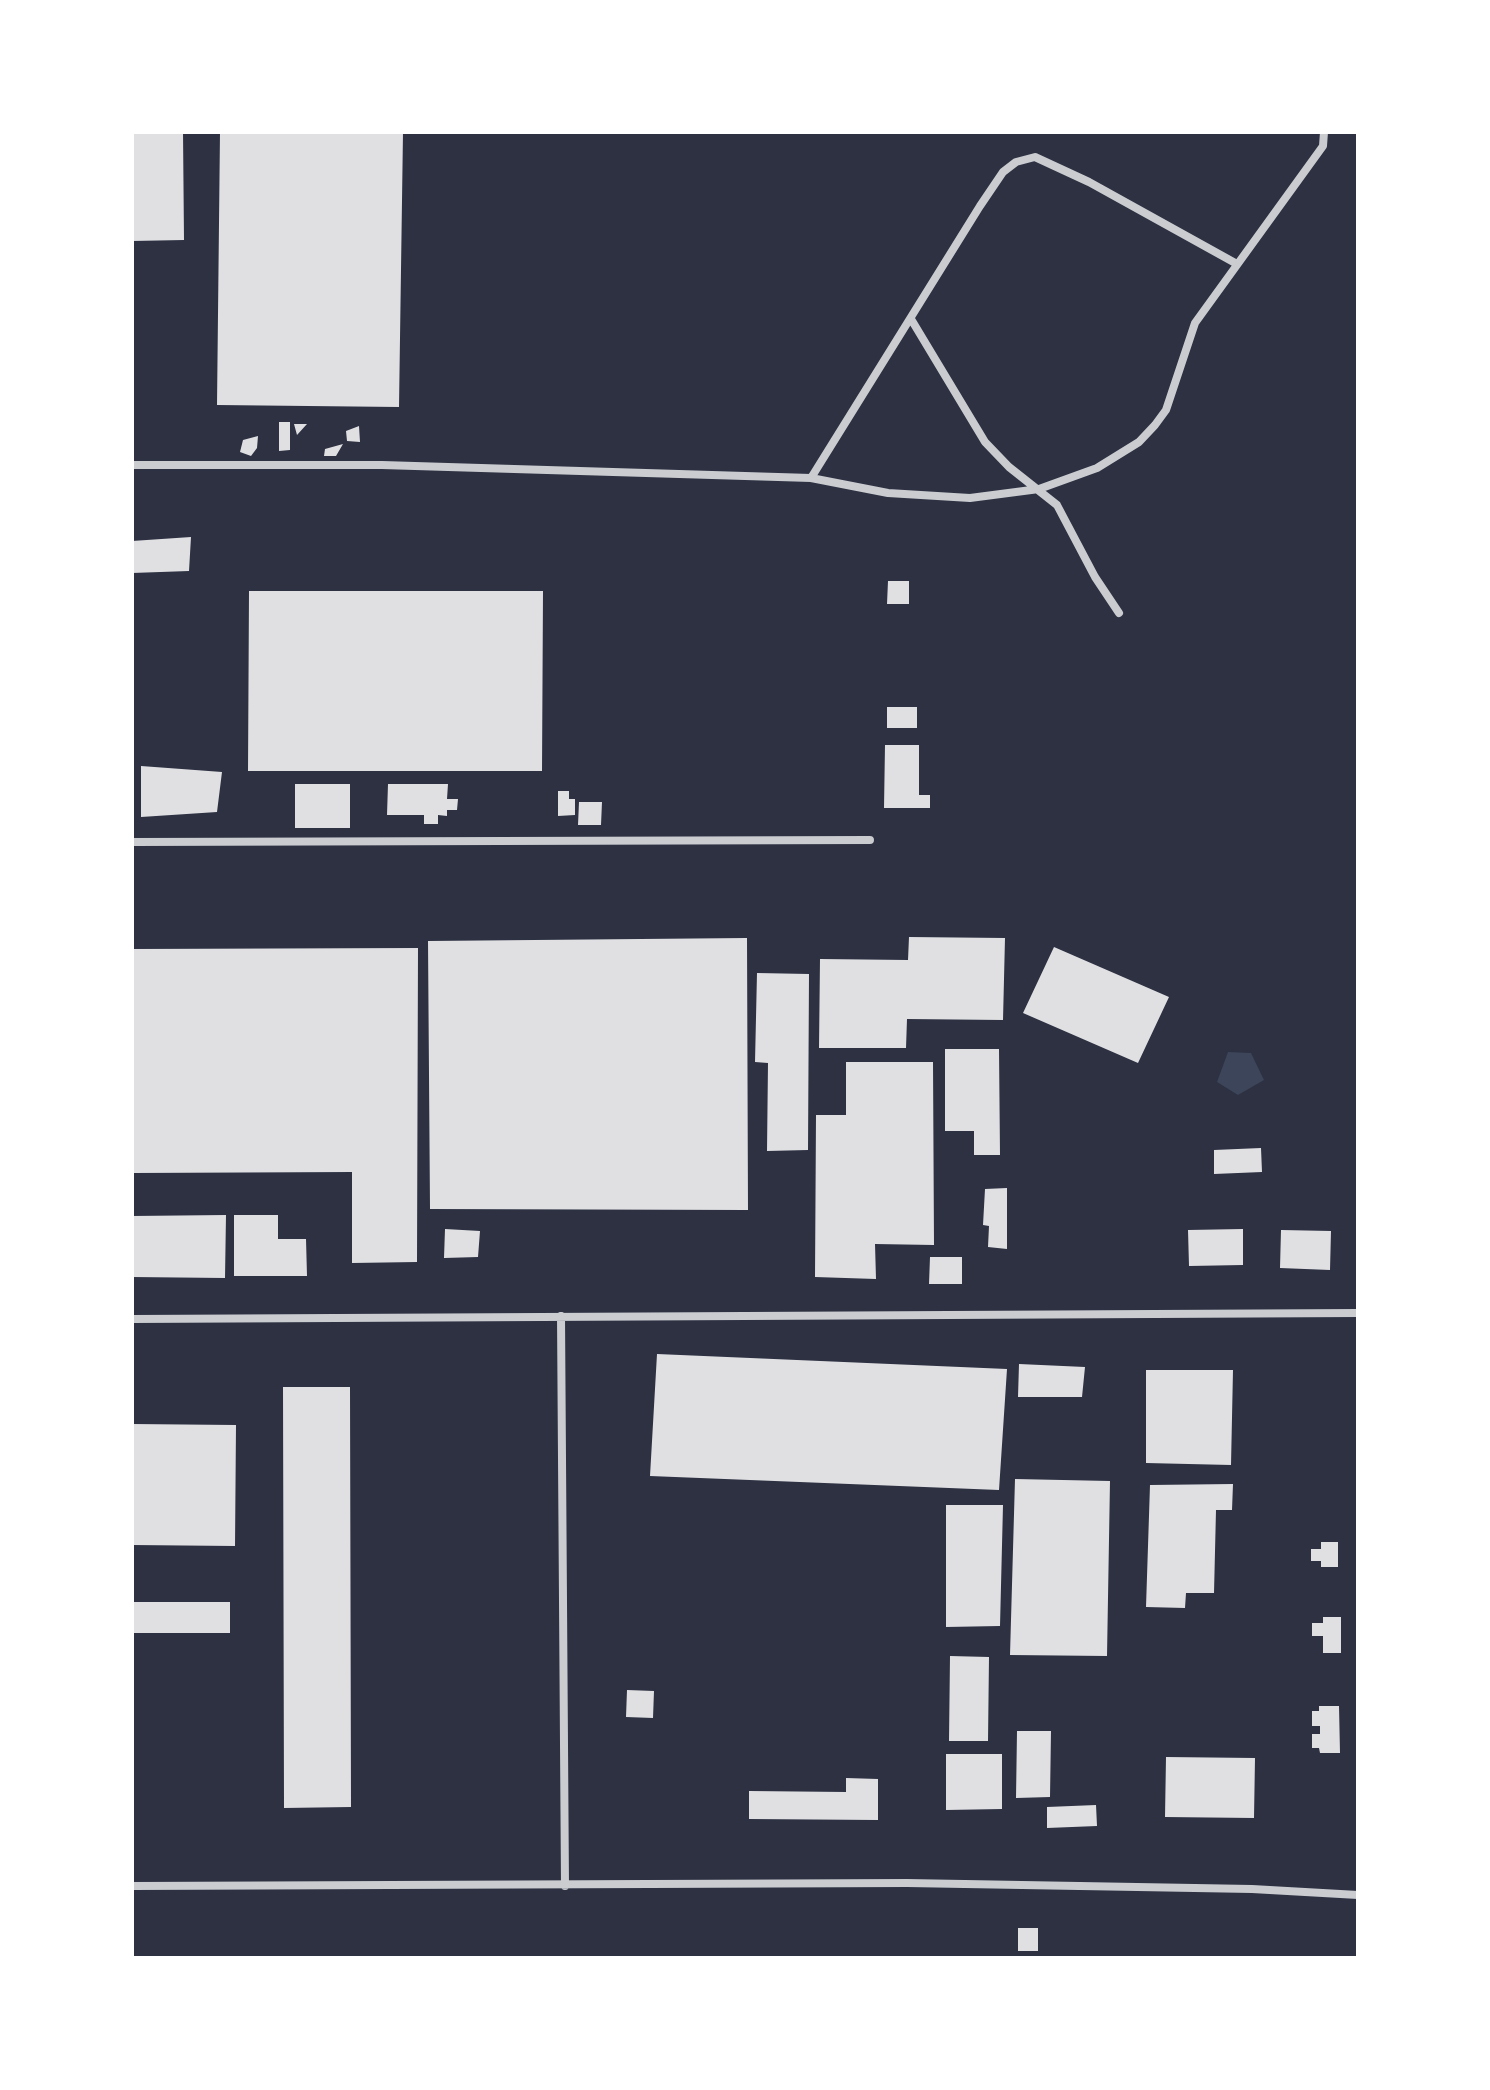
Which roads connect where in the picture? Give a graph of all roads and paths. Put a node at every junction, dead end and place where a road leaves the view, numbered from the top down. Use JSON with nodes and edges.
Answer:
{"nodes":[{"id":1,"x":1324,"y":132,"type":"edge"},
{"id":2,"x":1237,"y":264,"type":"junction"},
{"id":3,"x":911,"y":319,"type":"junction"},
{"id":4,"x":132,"y":465,"type":"edge"},
{"id":5,"x":811,"y":478,"type":"junction"},
{"id":6,"x":1039,"y":489,"type":"junction"},
{"id":7,"x":1119,"y":613,"type":"dead end"},
{"id":8,"x":870,"y":840,"type":"dead end"},
{"id":9,"x":132,"y":842,"type":"edge"},
{"id":10,"x":1358,"y":1313,"type":"edge"},
{"id":11,"x":561,"y":1316,"type":"junction"},
{"id":12,"x":132,"y":1319,"type":"edge"},
{"id":13,"x":132,"y":1886,"type":"edge"},
{"id":14,"x":565,"y":1886,"type":"junction"},
{"id":15,"x":1358,"y":1895,"type":"edge"}],
"edges":[{"from":1,"to":2,"type":"street"},
{"from":2,"to":3,"type":"street"},
{"from":2,"to":6,"type":"street"},
{"from":3,"to":5,"type":"street"},
{"from":3,"to":6,"type":"street"},
{"from":4,"to":5,"type":"street"},
{"from":5,"to":6,"type":"street"},
{"from":6,"to":7,"type":"street"},
{"from":8,"to":9,"type":"street"},
{"from":10,"to":11,"type":"street"},
{"from":11,"to":12,"type":"street"},
{"from":11,"to":14,"type":"street"},
{"from":13,"to":14,"type":"street"},
{"from":14,"to":15,"type":"street"}]}
